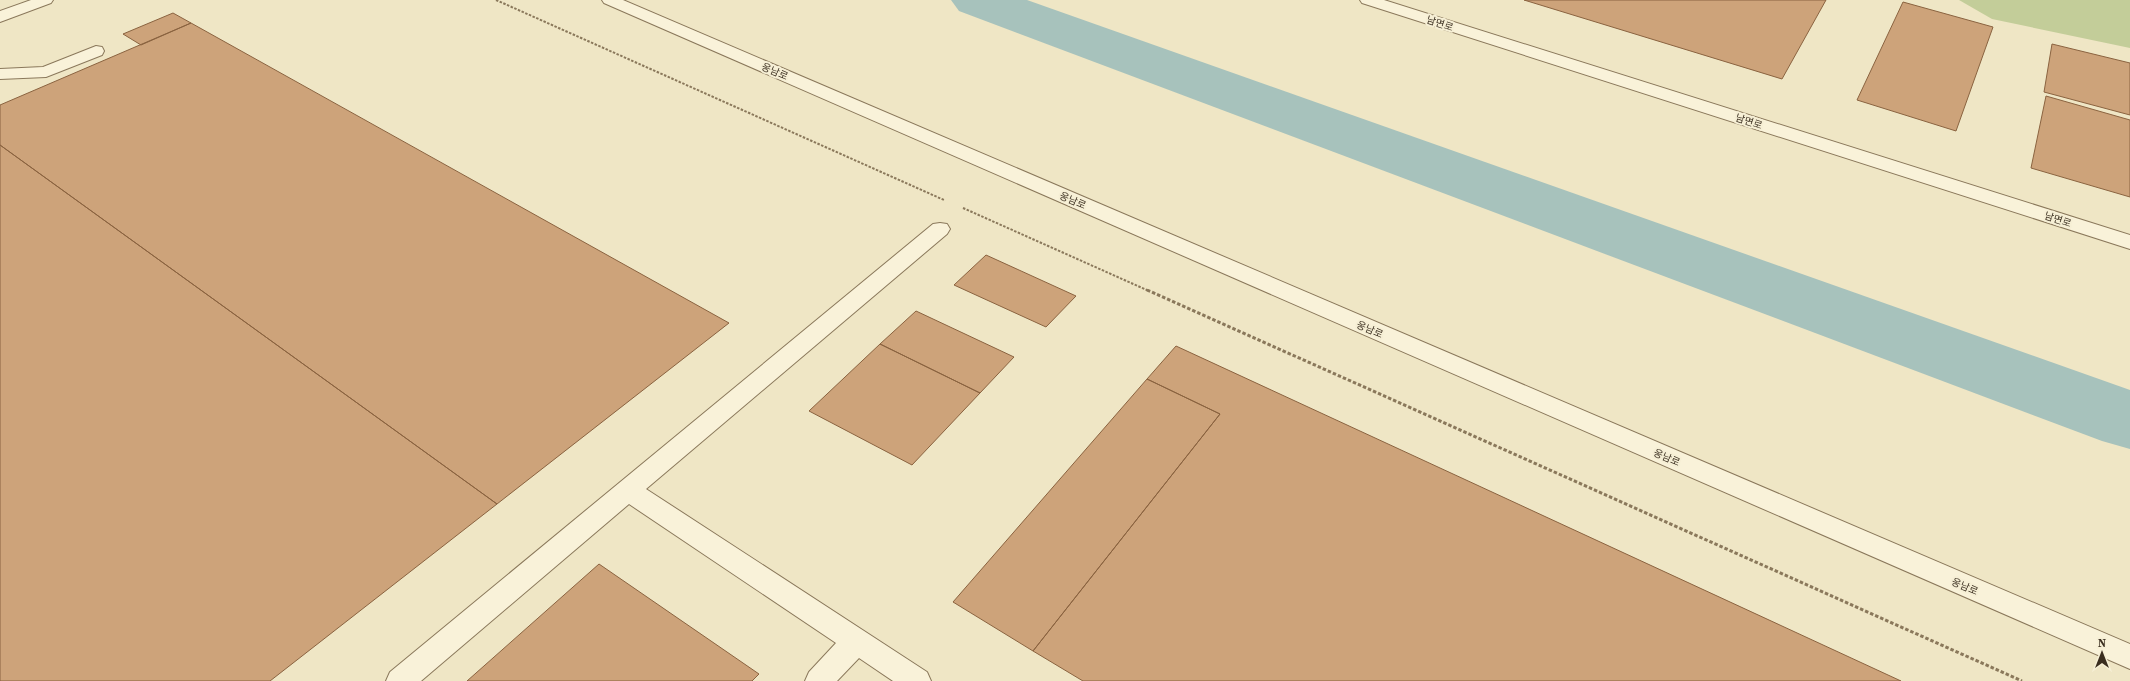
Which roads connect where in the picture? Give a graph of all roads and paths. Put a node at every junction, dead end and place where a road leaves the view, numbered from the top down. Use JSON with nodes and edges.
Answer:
{"nodes":[{"id":1,"x":45,"y":0,"type":"edge"},
{"id":2,"x":496,"y":0,"type":"edge"},
{"id":3,"x":610,"y":0,"type":"edge"},
{"id":4,"x":1368,"y":0,"type":"edge"},
{"id":5,"x":0,"y":17,"type":"edge"},
{"id":6,"x":96,"y":51,"type":"dead end"},
{"id":7,"x":0,"y":74,"type":"edge"},
{"id":8,"x":948,"y":202,"type":"dead end"},
{"id":9,"x":956,"y":205,"type":"dead end"},
{"id":10,"x":940,"y":229,"type":"dead end"},
{"id":11,"x":2130,"y":242,"type":"edge"},
{"id":12,"x":628,"y":490,"type":"junction"},
{"id":13,"x":856,"y":641,"type":"junction"},
{"id":14,"x":2130,"y":658,"type":"edge"},
{"id":15,"x":400,"y":681,"type":"edge"},
{"id":16,"x":819,"y":681,"type":"edge"},
{"id":17,"x":917,"y":681,"type":"edge"},
{"id":18,"x":2022,"y":681,"type":"edge"}],
"edges":[{"from":1,"to":5,"type":"street"},
{"from":2,"to":8,"type":"path"},
{"from":3,"to":14,"type":"street","name":"웅남로"},
{"from":4,"to":11,"type":"street","name":"남면로"},
{"from":6,"to":7,"type":"street"},
{"from":9,"to":18,"type":"path"},
{"from":10,"to":12,"type":"street"},
{"from":12,"to":13,"type":"street"},
{"from":12,"to":15,"type":"street"},
{"from":13,"to":16,"type":"street"},
{"from":13,"to":17,"type":"street"}]}
